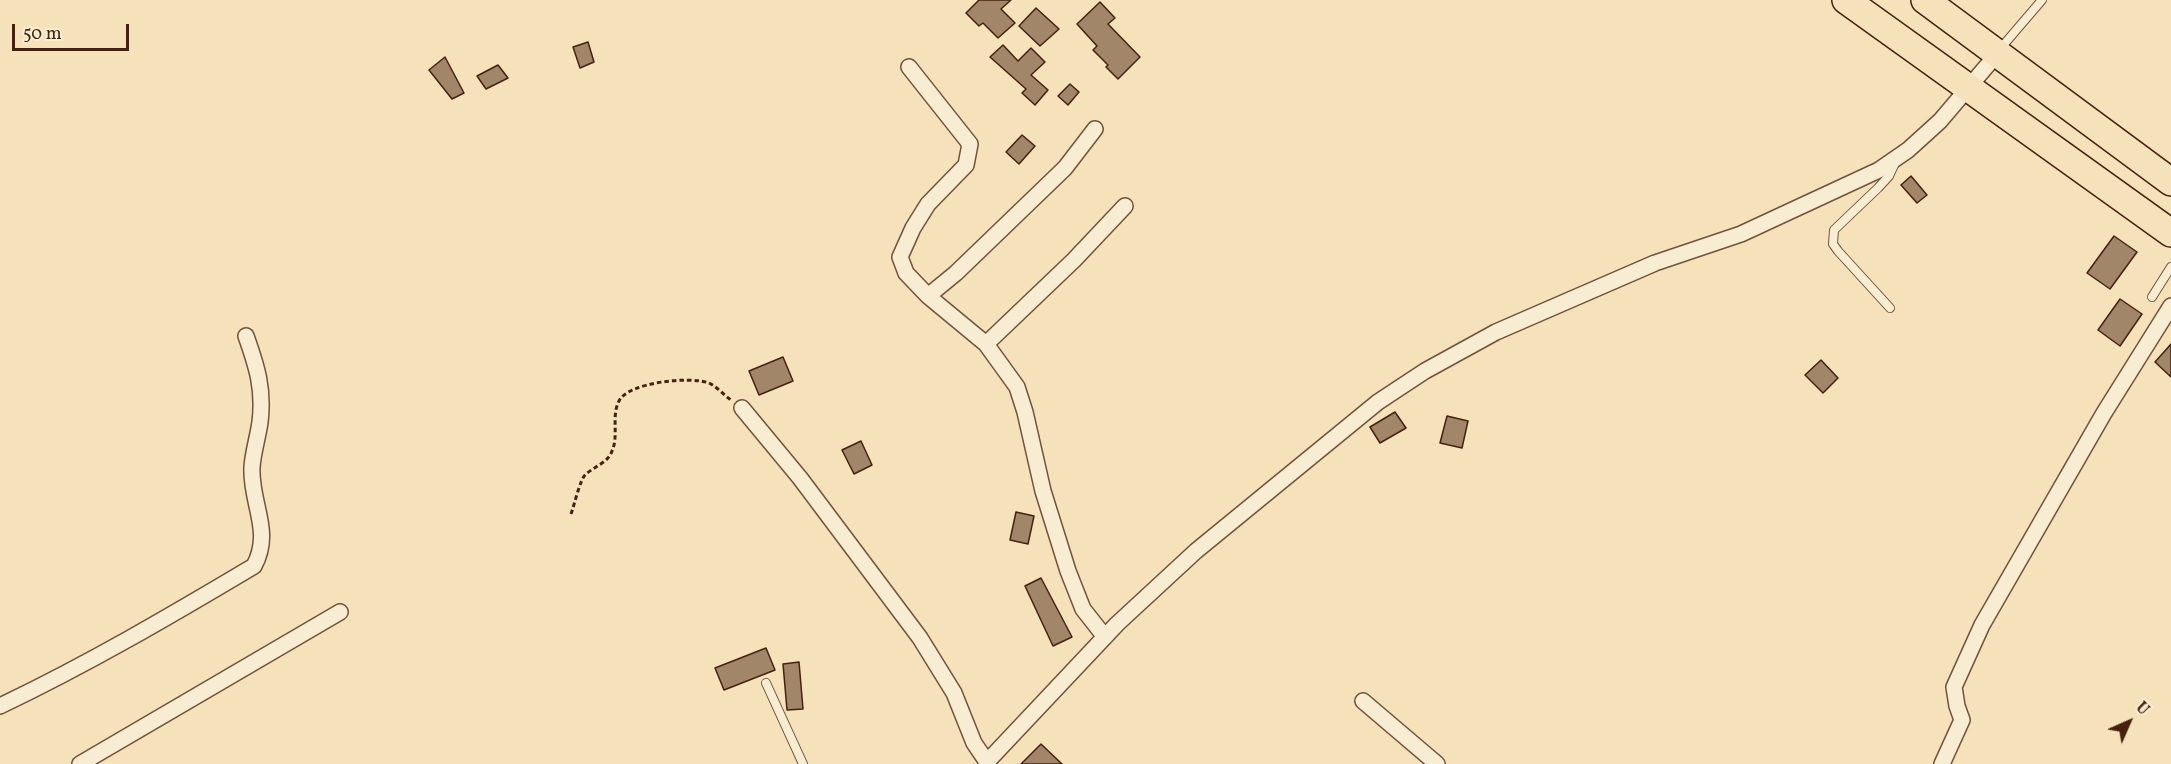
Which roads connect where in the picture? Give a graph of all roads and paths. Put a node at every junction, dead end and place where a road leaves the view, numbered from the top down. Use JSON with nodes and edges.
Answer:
{"nodes":[{"id":1,"x":1846,"y":0,"type":"edge"},
{"id":2,"x":1925,"y":0,"type":"edge"},
{"id":3,"x":2042,"y":0,"type":"edge"},
{"id":4,"x":1997,"y":54,"type":"junction"},
{"id":5,"x":909,"y":67,"type":"dead end"},
{"id":6,"x":1968,"y":87,"type":"junction"},
{"id":7,"x":1095,"y":129,"type":"dead end"},
{"id":8,"x":1898,"y":157,"type":"junction"},
{"id":9,"x":2171,"y":182,"type":"edge"},
{"id":10,"x":1125,"y":206,"type":"dead end"},
{"id":11,"x":2171,"y":233,"type":"edge"},
{"id":12,"x":2171,"y":267,"type":"edge"},
{"id":13,"x":928,"y":296,"type":"junction"},
{"id":14,"x":2152,"y":297,"type":"dead end"},
{"id":15,"x":2171,"y":306,"type":"edge"},
{"id":16,"x":1890,"y":308,"type":"dead end"},
{"id":17,"x":246,"y":336,"type":"dead end"},
{"id":18,"x":986,"y":344,"type":"junction"},
{"id":19,"x":742,"y":408,"type":"joint"},
{"id":20,"x":571,"y":514,"type":"dead end"},
{"id":21,"x":340,"y":612,"type":"dead end"},
{"id":22,"x":1105,"y":637,"type":"junction"},
{"id":23,"x":766,"y":683,"type":"dead end"},
{"id":24,"x":1363,"y":701,"type":"dead end"},
{"id":25,"x":0,"y":706,"type":"edge"},
{"id":26,"x":986,"y":763,"type":"edge"},
{"id":27,"x":80,"y":764,"type":"edge"},
{"id":28,"x":803,"y":764,"type":"edge"},
{"id":29,"x":1437,"y":764,"type":"edge"},
{"id":30,"x":1942,"y":764,"type":"edge"}],
"edges":[{"from":1,"to":6,"type":"highway"},
{"from":2,"to":4,"type":"highway"},
{"from":3,"to":4,"type":"lane"},
{"from":4,"to":6,"type":"street"},
{"from":4,"to":9,"type":"highway"},
{"from":5,"to":13,"type":"street"},
{"from":6,"to":8,"type":"street"},
{"from":6,"to":11,"type":"highway"},
{"from":7,"to":13,"type":"street"},
{"from":8,"to":16,"type":"lane"},
{"from":8,"to":22,"type":"street"},
{"from":10,"to":18,"type":"street"},
{"from":12,"to":14,"type":"lane"},
{"from":13,"to":18,"type":"street"},
{"from":15,"to":30,"type":"street"},
{"from":17,"to":25,"type":"street"},
{"from":18,"to":22,"type":"street"},
{"from":19,"to":20,"type":"path"},
{"from":19,"to":26,"type":"street"},
{"from":21,"to":27,"type":"street"},
{"from":22,"to":26,"type":"street"},
{"from":23,"to":28,"type":"lane"},
{"from":24,"to":29,"type":"street"}]}
